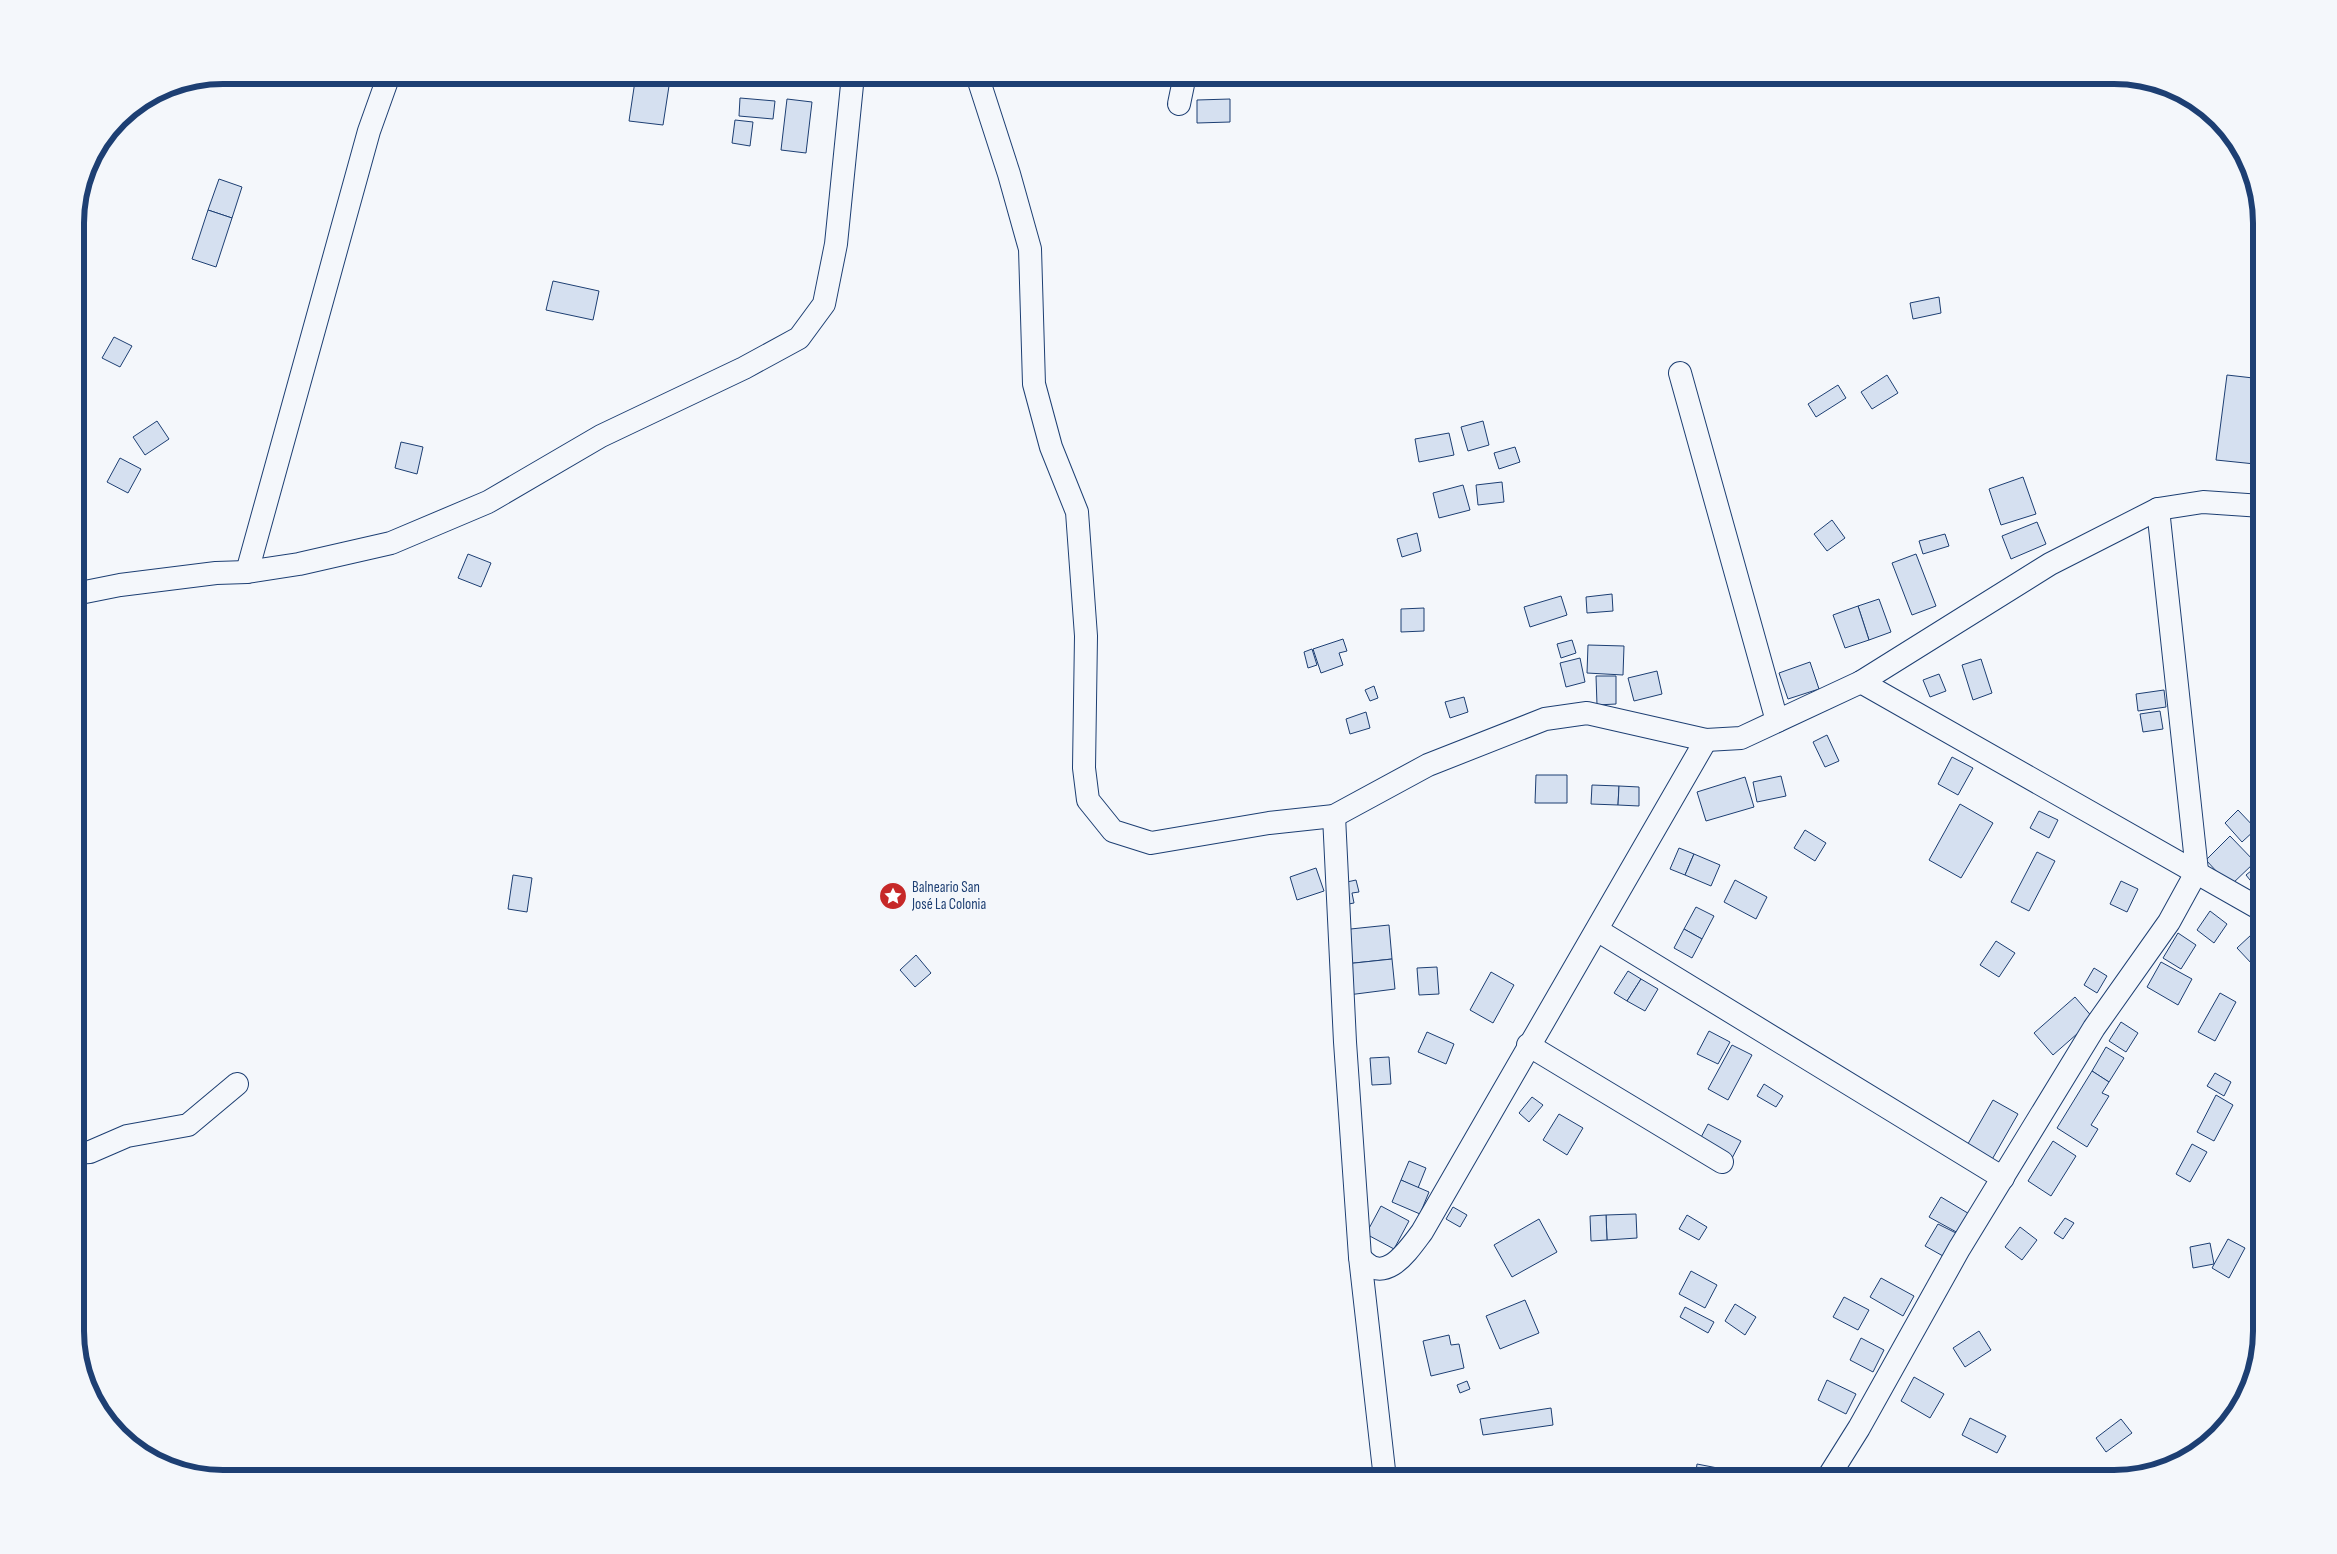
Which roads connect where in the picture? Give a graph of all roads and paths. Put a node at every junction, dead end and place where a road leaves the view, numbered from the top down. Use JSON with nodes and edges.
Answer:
{"nodes":[{"id":1,"x":386,"y":84,"type":"edge"},
{"id":2,"x":852,"y":84,"type":"edge"},
{"id":3,"x":980,"y":84,"type":"edge"},
{"id":4,"x":1183,"y":84,"type":"edge"},
{"id":5,"x":1179,"y":104,"type":"dead end"},
{"id":6,"x":1680,"y":373,"type":"dead end"},
{"id":7,"x":2253,"y":505,"type":"edge"},
{"id":8,"x":2158,"y":509,"type":"junction"},
{"id":9,"x":247,"y":572,"type":"junction"},
{"id":10,"x":84,"y":592,"type":"edge"},
{"id":11,"x":1861,"y":682,"type":"junction"},
{"id":12,"x":1777,"y":721,"type":"junction"},
{"id":13,"x":1706,"y":740,"type":"junction"},
{"id":14,"x":1334,"y":816,"type":"junction"},
{"id":15,"x":2197,"y":871,"type":"junction"},
{"id":16,"x":2253,"y":905,"type":"edge"},
{"id":17,"x":1597,"y":930,"type":"junction"},
{"id":18,"x":1528,"y":1045,"type":"junction"},
{"id":19,"x":238,"y":1084,"type":"dead end"},
{"id":20,"x":84,"y":1152,"type":"edge"},
{"id":21,"x":1722,"y":1162,"type":"dead end"},
{"id":22,"x":2003,"y":1178,"type":"junction"},
{"id":23,"x":1360,"y":1257,"type":"junction"},
{"id":24,"x":1384,"y":1470,"type":"edge"},
{"id":25,"x":1833,"y":1470,"type":"edge"}],
"edges":[{"from":1,"to":9,"type":"street"},
{"from":2,"to":9,"type":"street"},
{"from":3,"to":14,"type":"street"},
{"from":4,"to":5,"type":"street"},
{"from":6,"to":12,"type":"street"},
{"from":7,"to":8,"type":"street"},
{"from":8,"to":11,"type":"street"},
{"from":8,"to":15,"type":"street"},
{"from":9,"to":10,"type":"street"},
{"from":11,"to":12,"type":"street"},
{"from":11,"to":15,"type":"street"},
{"from":12,"to":13,"type":"street"},
{"from":13,"to":14,"type":"street"},
{"from":13,"to":17,"type":"street"},
{"from":14,"to":23,"type":"street"},
{"from":15,"to":16,"type":"street"},
{"from":15,"to":22,"type":"street"},
{"from":17,"to":18,"type":"street"},
{"from":17,"to":22,"type":"street"},
{"from":18,"to":21,"type":"street"},
{"from":18,"to":23,"type":"street"},
{"from":19,"to":20,"type":"street"},
{"from":22,"to":25,"type":"street"},
{"from":23,"to":24,"type":"street"}]}
